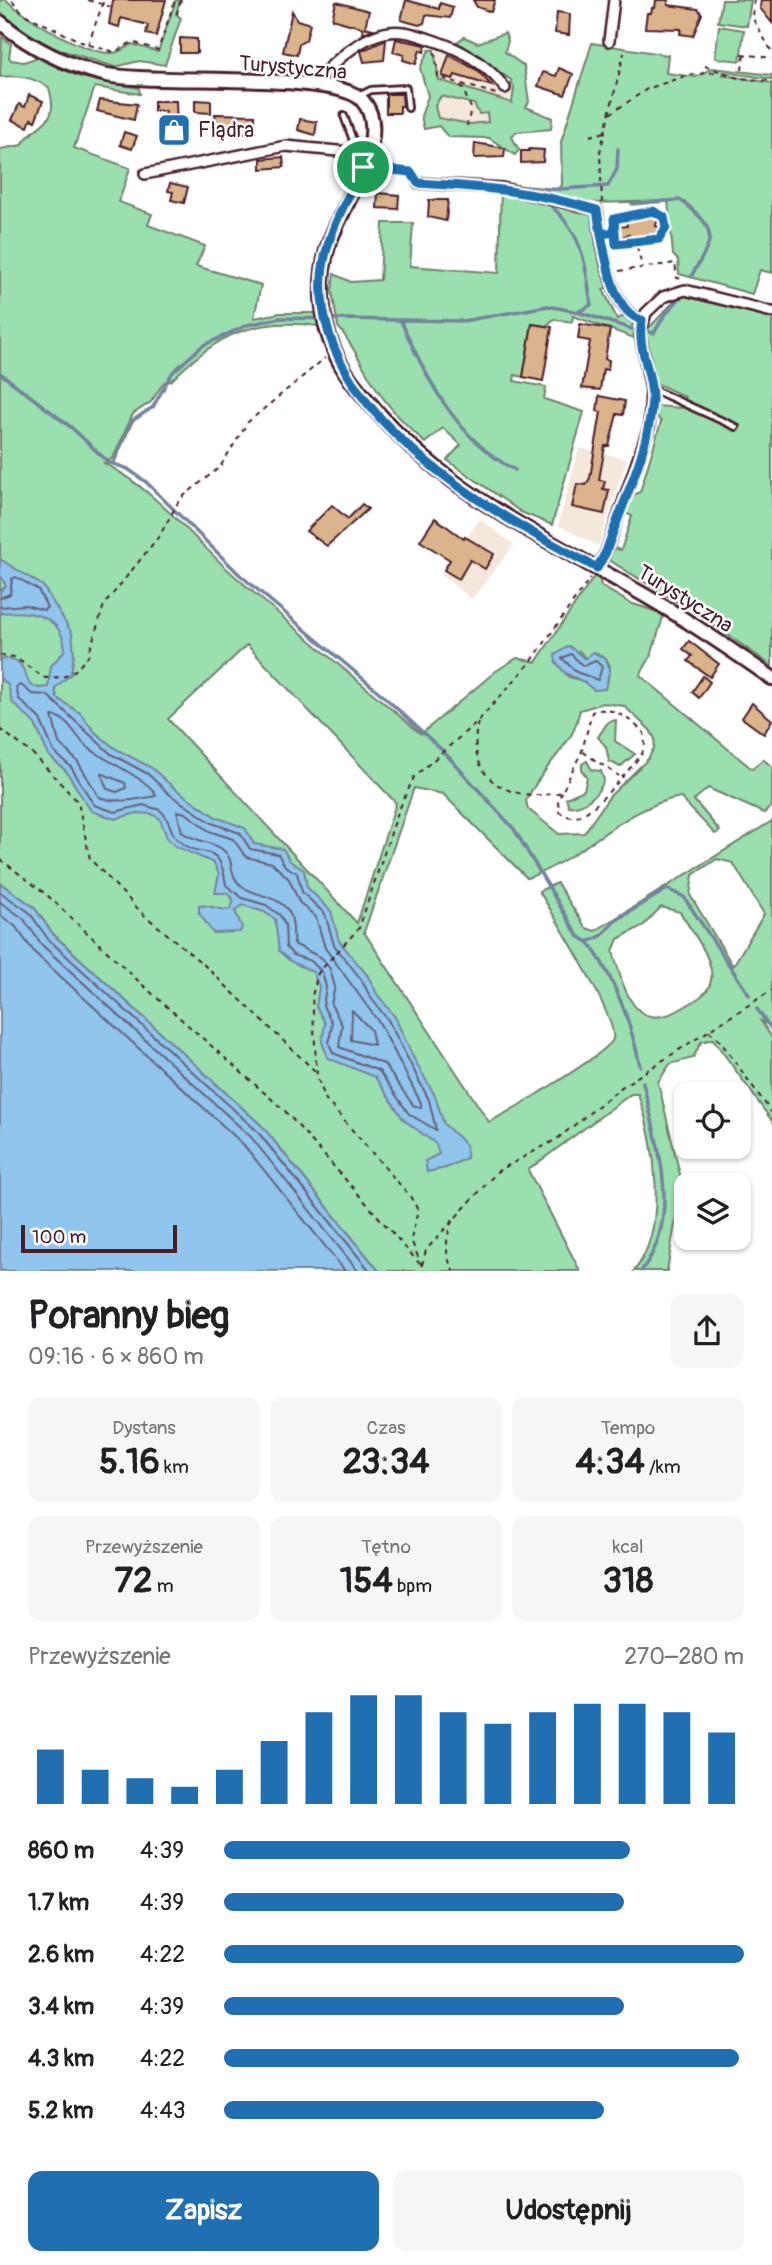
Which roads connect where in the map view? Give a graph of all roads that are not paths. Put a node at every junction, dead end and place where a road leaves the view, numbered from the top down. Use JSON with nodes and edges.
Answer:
{"nodes":[{"id":1,"x":614,"y":0,"type":"edge"},
{"id":2,"x":0,"y":23,"type":"edge"},
{"id":3,"x":609,"y":41,"type":"dead end"},
{"id":4,"x":312,"y":86,"type":"junction"},
{"id":5,"x":505,"y":88,"type":"road end"},
{"id":6,"x":359,"y":97,"type":"junction"},
{"id":7,"x":408,"y":108,"type":"dead end"},
{"id":8,"x":344,"y":116,"type":"dead end"},
{"id":9,"x":363,"y":158,"type":"junction"},
{"id":10,"x":145,"y":174,"type":"dead end"},
{"id":11,"x":418,"y":183,"type":"road end"},
{"id":12,"x":772,"y":312,"type":"edge"},
{"id":13,"x":642,"y":320,"type":"junction"},
{"id":14,"x":652,"y":389,"type":"junction"},
{"id":15,"x":736,"y":427,"type":"dead end"},
{"id":16,"x":597,"y":568,"type":"junction"},
{"id":17,"x":772,"y":678,"type":"edge"}],
"edges":[{"from":1,"to":3,"type":"street"},
{"from":2,"to":4,"type":"street","name":"Turystyczna"},
{"from":4,"to":5,"type":"street"},
{"from":4,"to":6,"type":"street","name":"Turystyczna"},
{"from":6,"to":7,"type":"lane"},
{"from":6,"to":9,"type":"street","name":"Turystyczna"},
{"from":8,"to":9,"type":"lane"},
{"from":9,"to":10,"type":"street"},
{"from":9,"to":16,"type":"street","name":"Turystyczna"},
{"from":11,"to":13,"type":"street"},
{"from":12,"to":13,"type":"street"},
{"from":13,"to":14,"type":"street"},
{"from":14,"to":15,"type":"lane"},
{"from":14,"to":16,"type":"street"},
{"from":16,"to":17,"type":"street","name":"Turystyczna"}]}
